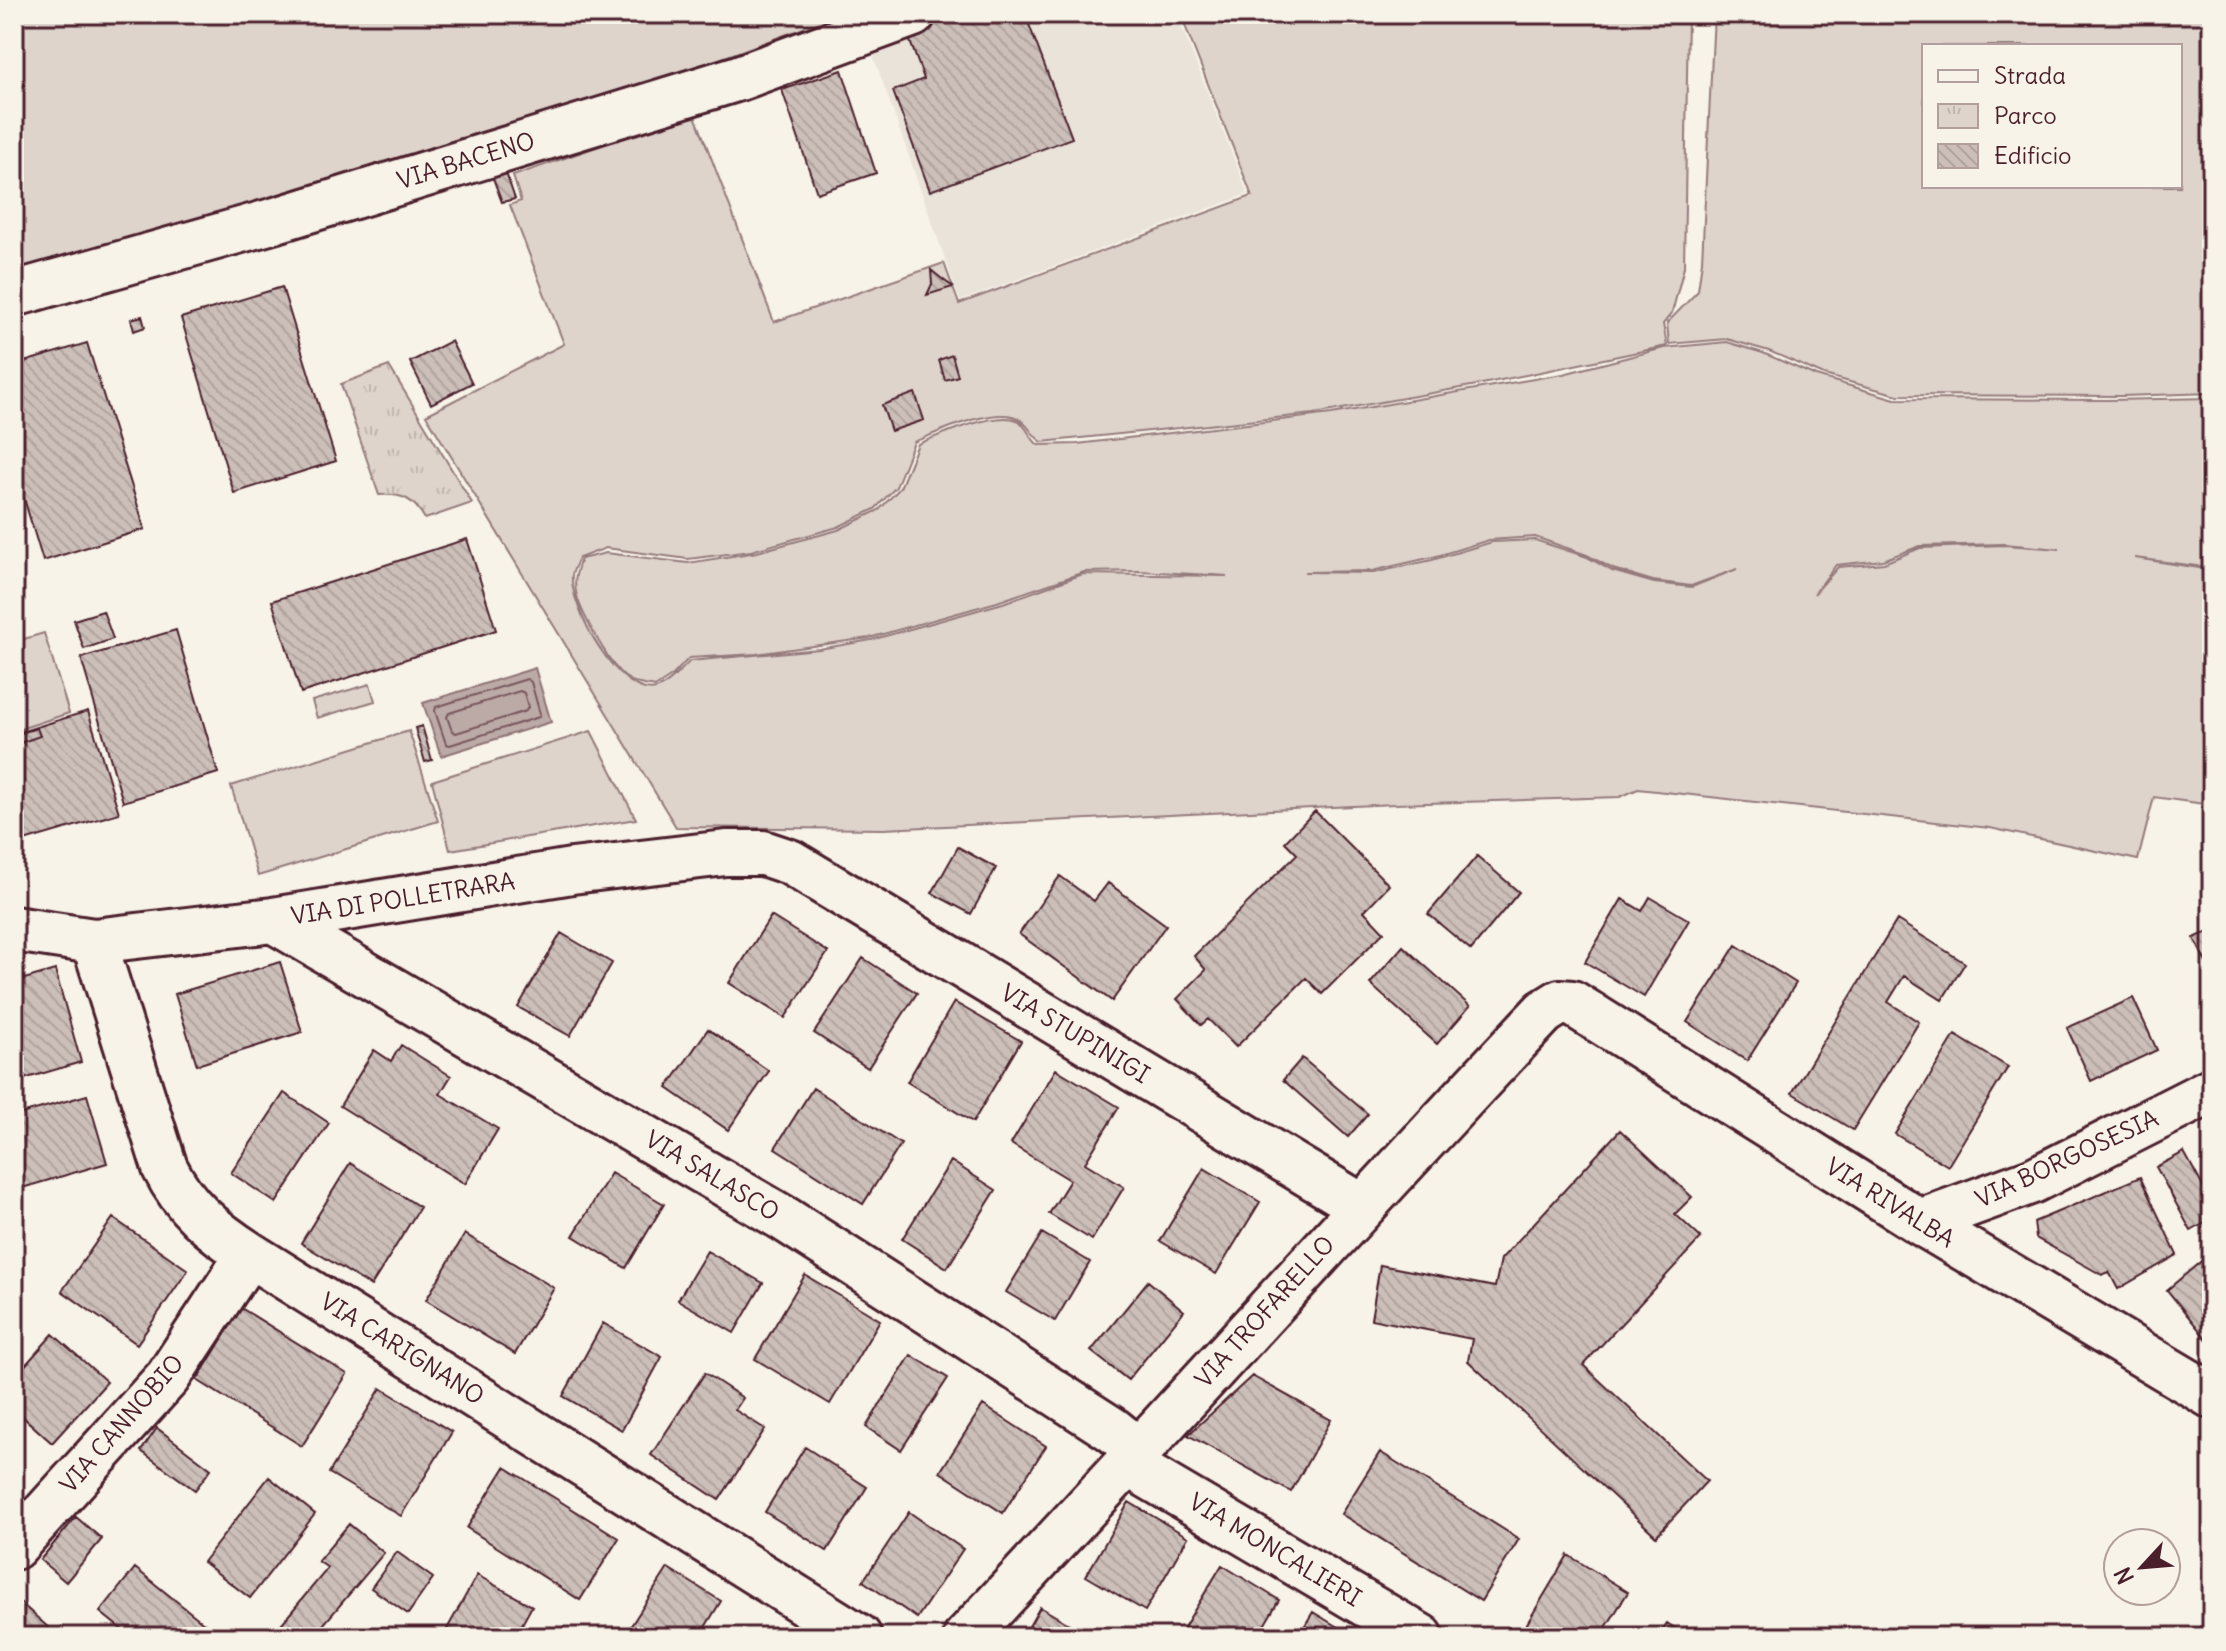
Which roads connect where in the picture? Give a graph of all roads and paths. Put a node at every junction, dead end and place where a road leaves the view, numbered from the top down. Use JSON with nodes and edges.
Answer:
{"nodes":[{"id":1,"x":913,"y":14,"type":"edge"},
{"id":2,"x":14,"y":294,"type":"edge"},
{"id":3,"x":790,"y":862,"type":"joint"},
{"id":4,"x":273,"y":920,"type":"junction"},
{"id":5,"x":14,"y":929,"type":"edge"},
{"id":6,"x":94,"y":941,"type":"junction"},
{"id":7,"x":1572,"y":1003,"type":"joint"},
{"id":8,"x":2212,"y":1090,"type":"edge"},
{"id":9,"x":1361,"y":1206,"type":"junction"},
{"id":10,"x":1920,"y":1222,"type":"junction"},
{"id":11,"x":249,"y":1254,"type":"junction"},
{"id":12,"x":2212,"y":1396,"type":"edge"},
{"id":13,"x":1134,"y":1458,"type":"junction"},
{"id":14,"x":14,"y":1547,"type":"edge"},
{"id":15,"x":859,"y":1637,"type":"edge"},
{"id":16,"x":966,"y":1637,"type":"edge"},
{"id":17,"x":1421,"y":1637,"type":"edge"}],
"edges":[{"from":1,"to":2,"type":"street","name":"VIA BACENO"},
{"from":3,"to":4,"type":"street","name":"VIA DI POLLETRARA"},
{"from":3,"to":9,"type":"street","name":"VIA STUPINIGI"},
{"from":4,"to":6,"type":"street","name":"VIA DI POLLETRARA"},
{"from":4,"to":13,"type":"street","name":"VIA SALASCO"},
{"from":5,"to":6,"type":"street","name":"VIA DI POLLETRARA"},
{"from":6,"to":11,"type":"street","name":"VIA CARIGNANO"},
{"from":7,"to":9,"type":"street","name":"VIA TROFARELLO"},
{"from":7,"to":10,"type":"street","name":"VIA RIVALBA"},
{"from":8,"to":10,"type":"street","name":"VIA BORGOSESIA"},
{"from":9,"to":13,"type":"street","name":"VIA TROFARELLO"},
{"from":10,"to":12,"type":"street","name":"VIA RIVALBA"},
{"from":11,"to":14,"type":"street","name":"VIA CANNOBIO"},
{"from":11,"to":15,"type":"street","name":"VIA CARIGNANO"},
{"from":13,"to":16,"type":"street","name":"VIA TROFARELLO"},
{"from":13,"to":17,"type":"street","name":"VIA MONCALIERI"}]}
